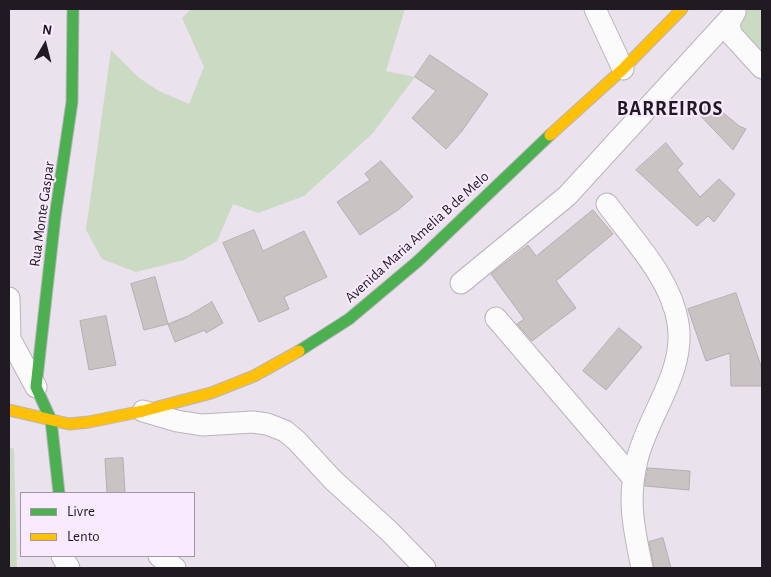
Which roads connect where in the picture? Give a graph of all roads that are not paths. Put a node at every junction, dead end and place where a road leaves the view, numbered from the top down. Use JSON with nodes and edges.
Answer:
{"nodes":[{"id":1,"x":73,"y":9,"type":"edge"},
{"id":2,"x":595,"y":9,"type":"edge"},
{"id":3,"x":682,"y":9,"type":"edge"},
{"id":4,"x":735,"y":13,"type":"edge"},
{"id":5,"x":762,"y":68,"type":"edge"},
{"id":6,"x":623,"y":69,"type":"junction"},
{"id":7,"x":607,"y":204,"type":"dead end"},
{"id":8,"x":461,"y":284,"type":"dead end"},
{"id":9,"x":9,"y":298,"type":"edge"},
{"id":10,"x":496,"y":318,"type":"dead end"},
{"id":11,"x":36,"y":387,"type":"junction"},
{"id":12,"x":9,"y":410,"type":"edge"},
{"id":13,"x":143,"y":411,"type":"junction"},
{"id":14,"x":51,"y":420,"type":"junction"},
{"id":15,"x":633,"y":478,"type":"junction"},
{"id":16,"x":61,"y":492,"type":"edge"},
{"id":17,"x":61,"y":557,"type":"edge"},
{"id":18,"x":160,"y":557,"type":"edge"},
{"id":19,"x":69,"y":568,"type":"edge"},
{"id":20,"x":175,"y":568,"type":"edge"},
{"id":21,"x":425,"y":568,"type":"edge"},
{"id":22,"x":642,"y":568,"type":"edge"}],
"edges":[{"from":1,"to":11,"type":"street","name":"Rua Monte Gaspar"},
{"from":2,"to":6,"type":"street"},
{"from":3,"to":6,"type":"street","name":"Avenida Maria Amelia B de Melo"},
{"from":4,"to":5,"type":"street"},
{"from":4,"to":8,"type":"street"},
{"from":6,"to":13,"type":"street","name":"Avenida Maria Amelia B de Melo"},
{"from":7,"to":15,"type":"street"},
{"from":9,"to":11,"type":"street"},
{"from":10,"to":15,"type":"street"},
{"from":11,"to":14,"type":"street"},
{"from":12,"to":14,"type":"street","name":"Avenida Maria Amelia B de Melo"},
{"from":13,"to":14,"type":"street","name":"Avenida Maria Amelia B de Melo"},
{"from":13,"to":21,"type":"street"},
{"from":14,"to":16,"type":"street"},
{"from":15,"to":22,"type":"street"},
{"from":17,"to":19,"type":"street"},
{"from":18,"to":20,"type":"street"}]}
